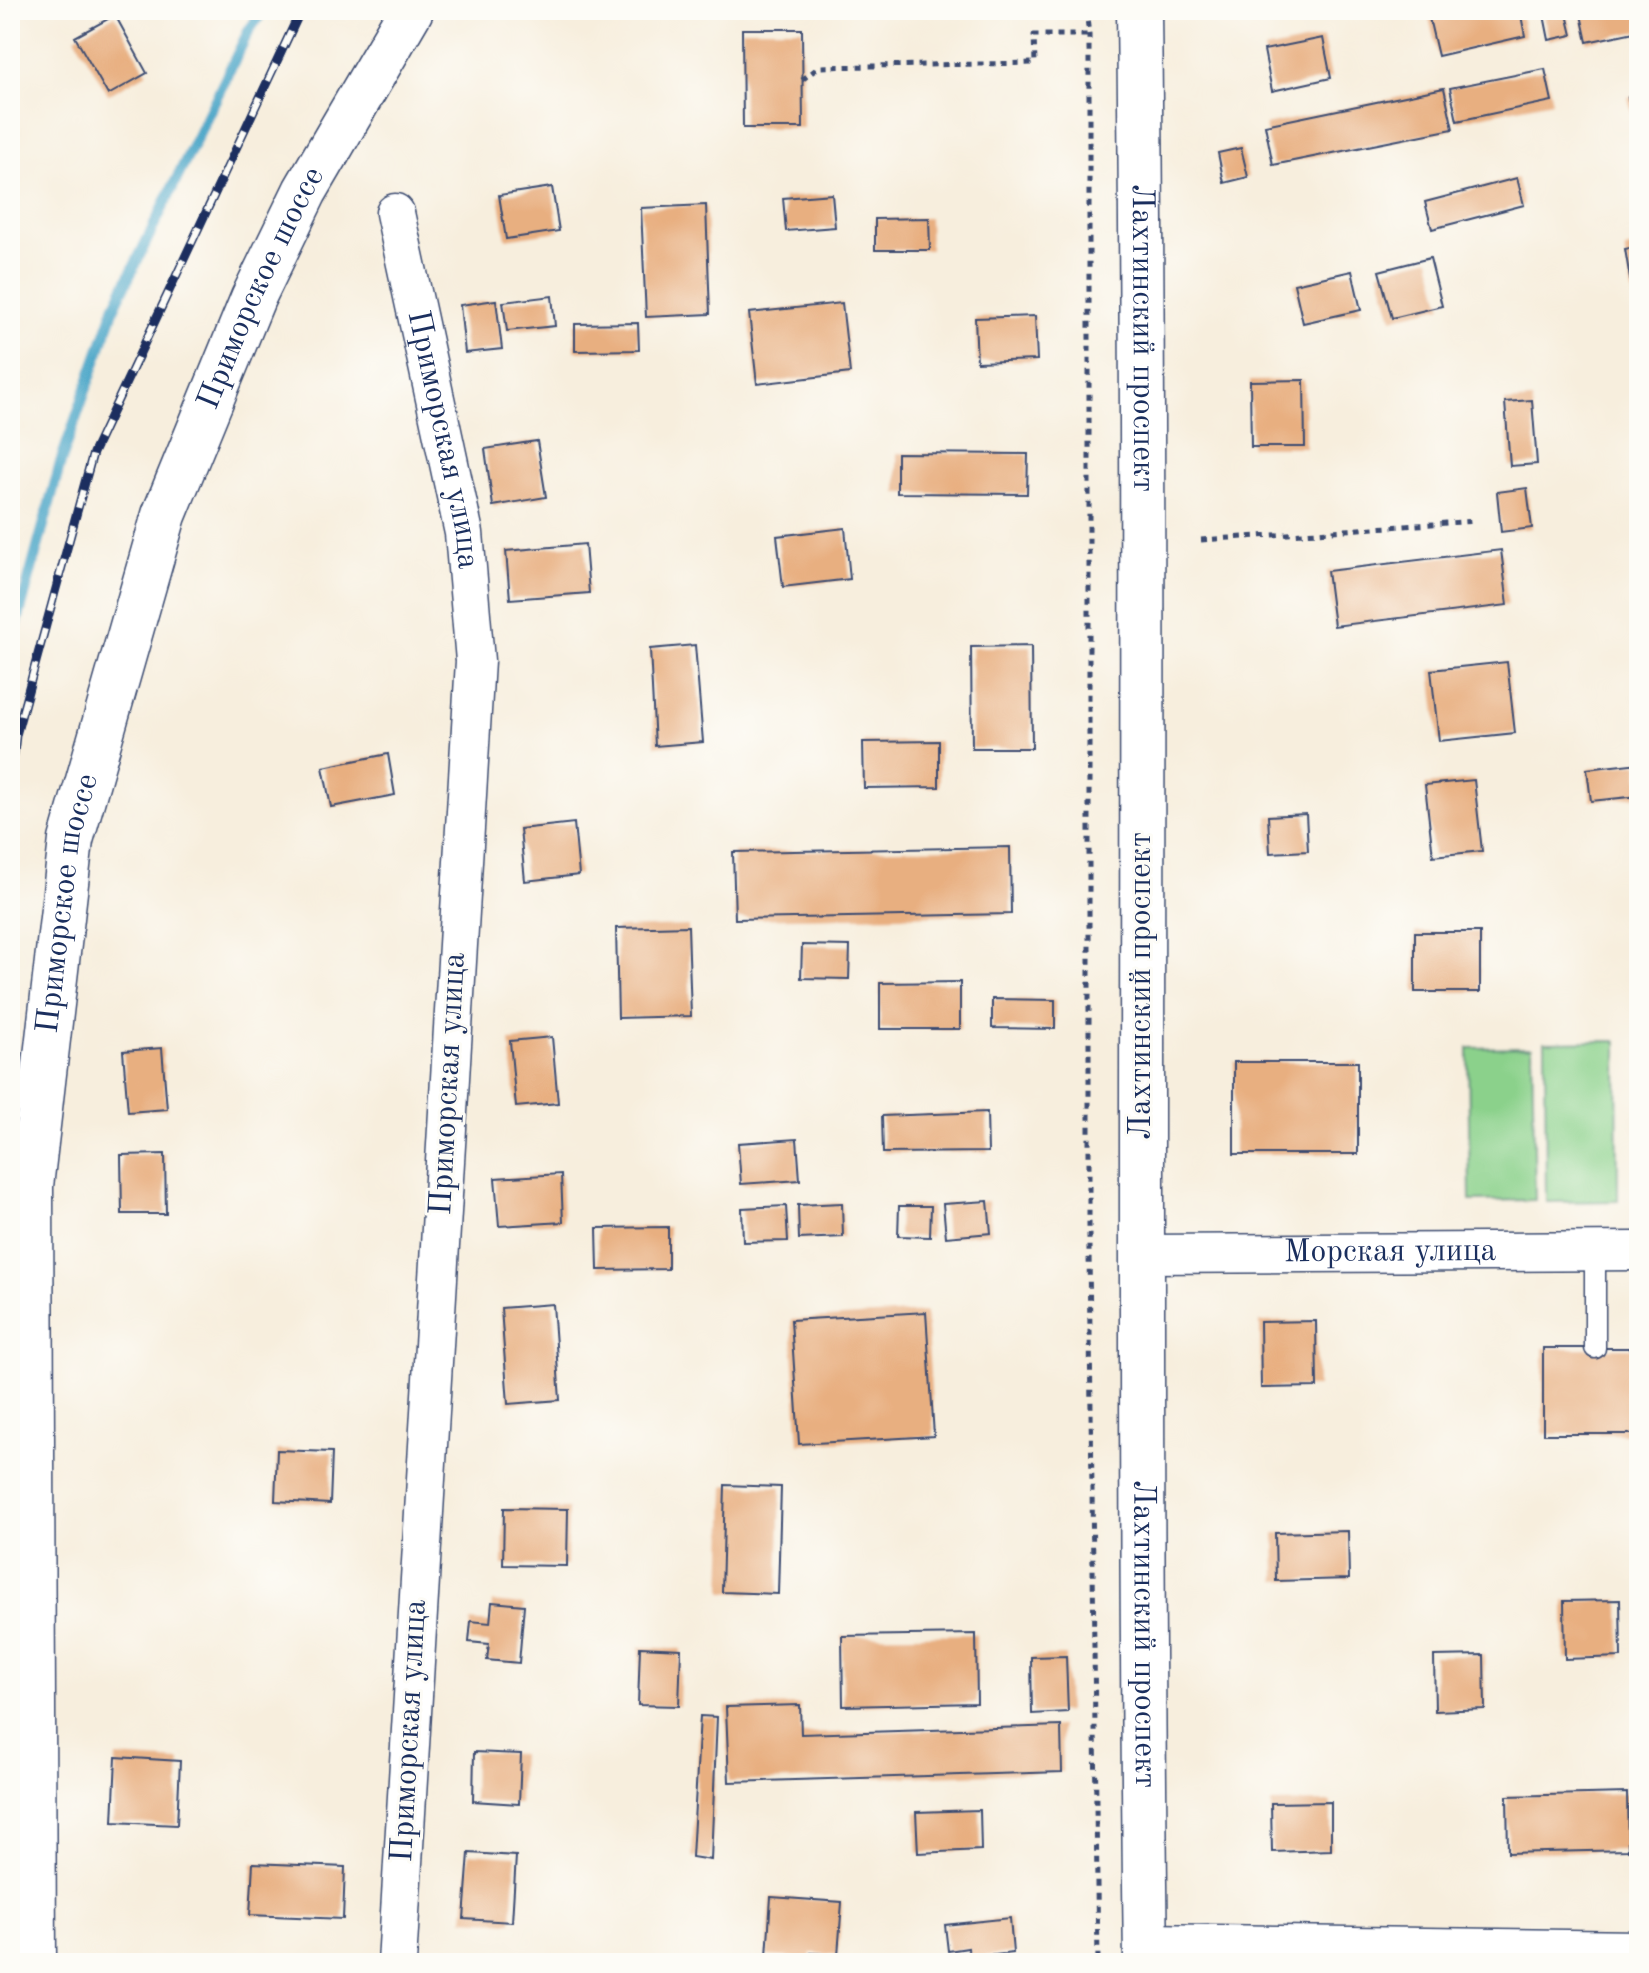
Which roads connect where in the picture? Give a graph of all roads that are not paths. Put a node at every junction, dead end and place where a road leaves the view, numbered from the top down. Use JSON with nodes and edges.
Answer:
{"nodes":[{"id":1,"x":411,"y":10,"type":"edge"},
{"id":2,"x":1139,"y":10,"type":"edge"},
{"id":3,"x":395,"y":213,"type":"dead end"},
{"id":4,"x":1595,"y":1251,"type":"junction"},
{"id":5,"x":1639,"y":1251,"type":"edge"},
{"id":6,"x":1142,"y":1254,"type":"junction"},
{"id":7,"x":1595,"y":1348,"type":"dead end"},
{"id":8,"x":1639,"y":1950,"type":"edge"},
{"id":9,"x":1146,"y":1953,"type":"edge"},
{"id":10,"x":34,"y":1963,"type":"edge"},
{"id":11,"x":397,"y":1963,"type":"edge"}],
"edges":[{"from":1,"to":10,"type":"main road","name":"Приморское шоссе"},
{"from":2,"to":6,"type":"main road","name":"Лахтинский проспект"},
{"from":3,"to":11,"type":"street","name":"Приморская улица"},
{"from":4,"to":5,"type":"street","name":"Морская улица"},
{"from":4,"to":6,"type":"street","name":"Морская улица"},
{"from":4,"to":7,"type":"lane"},
{"from":6,"to":9,"type":"main road","name":"Лахтинский проспект"},
{"from":8,"to":9,"type":"street"}]}
